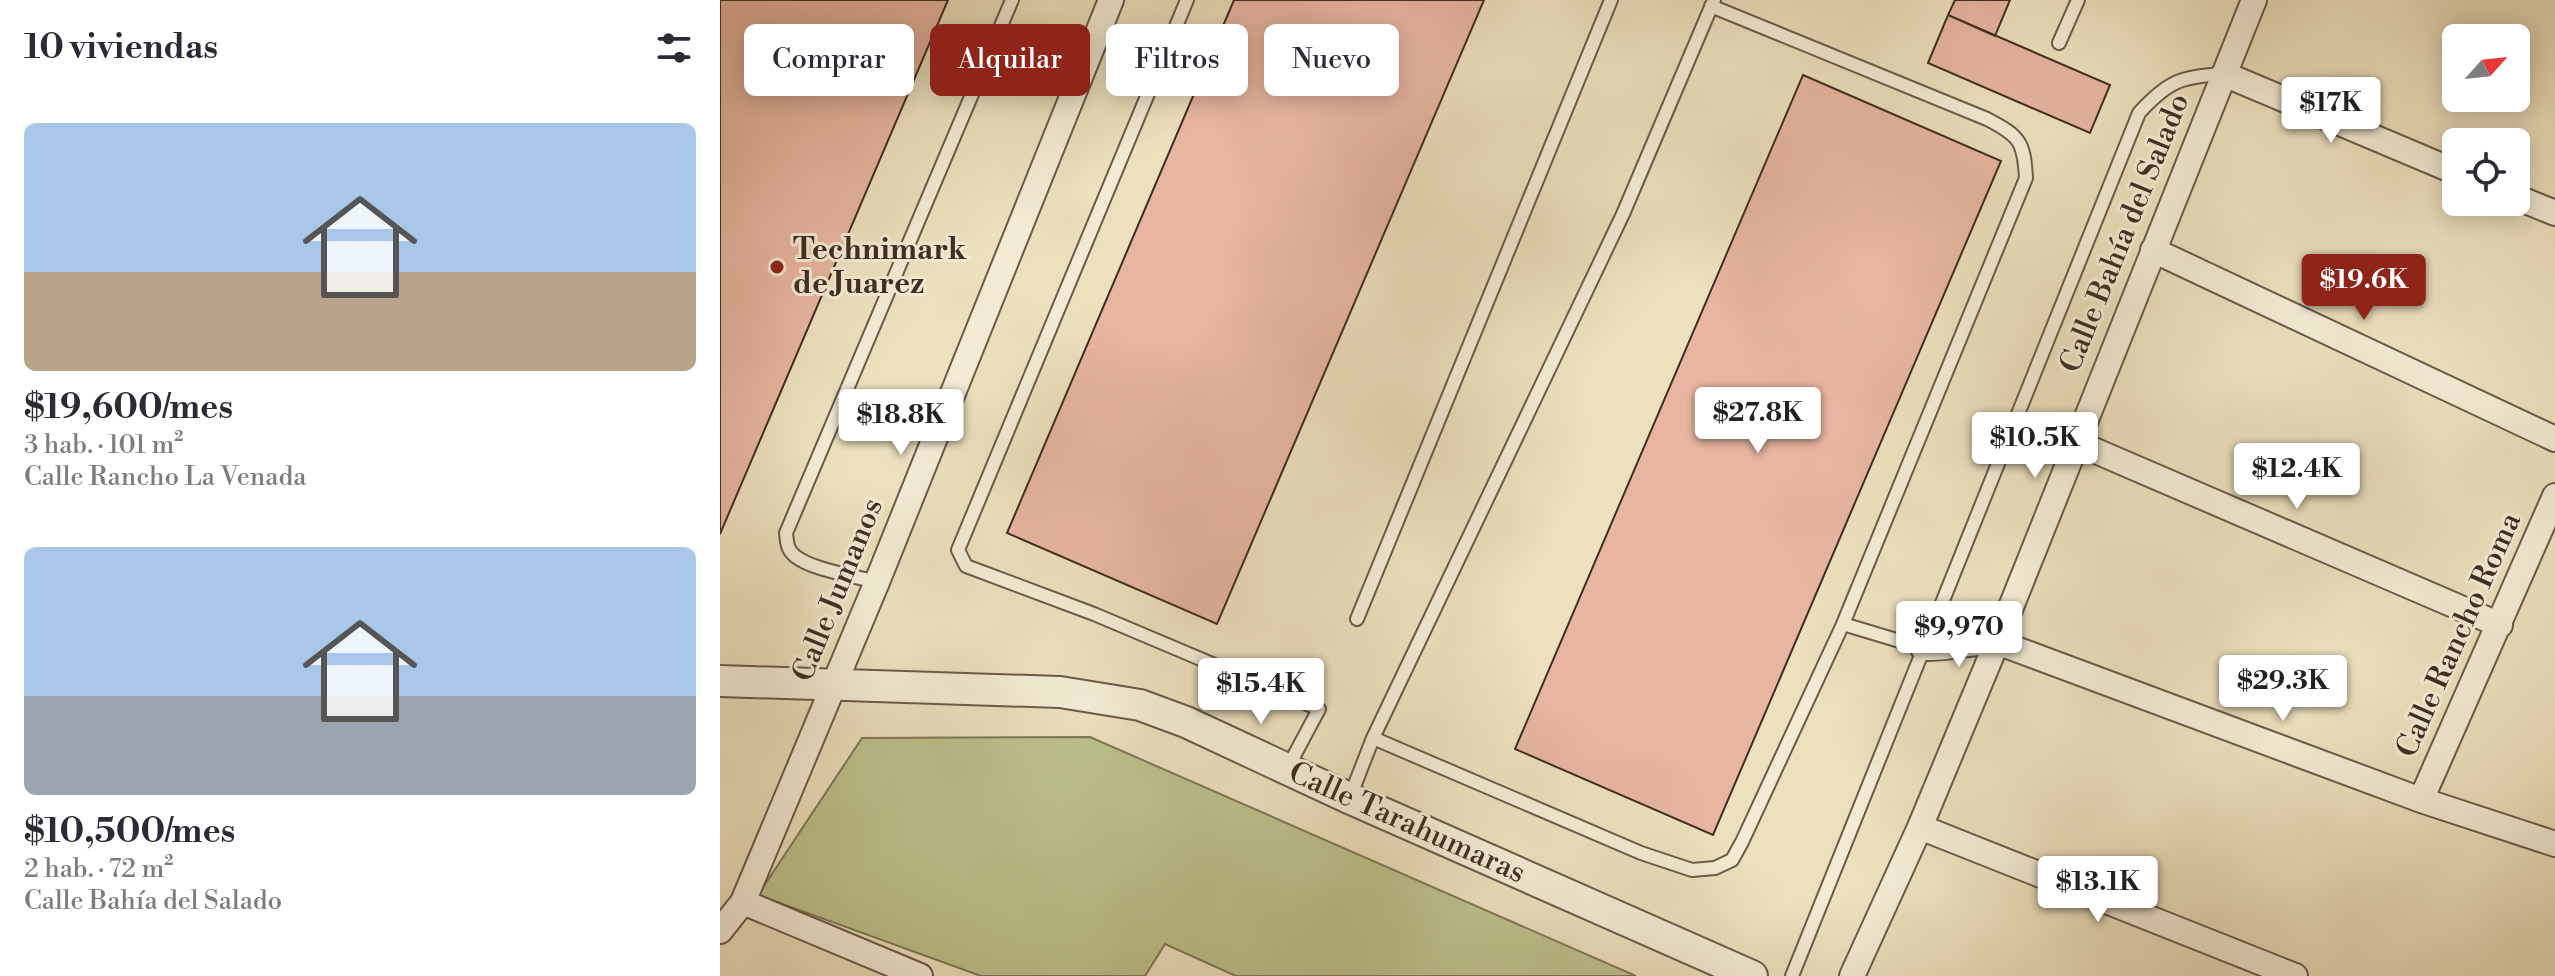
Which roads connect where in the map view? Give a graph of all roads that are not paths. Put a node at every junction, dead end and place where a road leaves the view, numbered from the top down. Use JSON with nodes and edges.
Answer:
{"nodes":[{"id":1,"x":1012,"y":0,"type":"edge"},
{"id":2,"x":1111,"y":0,"type":"edge"},
{"id":3,"x":1187,"y":0,"type":"edge"},
{"id":4,"x":1611,"y":0,"type":"edge"},
{"id":5,"x":2078,"y":0,"type":"edge"},
{"id":6,"x":2254,"y":0,"type":"edge"},
{"id":7,"x":1713,"y":3,"type":"edge"},
{"id":8,"x":2059,"y":43,"type":"dead end"},
{"id":9,"x":2224,"y":74,"type":"junction"},
{"id":10,"x":2442,"y":166,"type":"edge"},
{"id":11,"x":2530,"y":203,"type":"edge"},
{"id":12,"x":2555,"y":213,"type":"edge"},
{"id":13,"x":2153,"y":250,"type":"junction"},
{"id":14,"x":2017,"y":421,"type":"junction"},
{"id":15,"x":2555,"y":439,"type":"edge"},
{"id":16,"x":2075,"y":442,"type":"junction"},
{"id":17,"x":2555,"y":496,"type":"edge"},
{"id":18,"x":877,"y":582,"type":"junction"},
{"id":19,"x":1357,"y":619,"type":"dead end"},
{"id":20,"x":1843,"y":624,"type":"junction"},
{"id":21,"x":2500,"y":625,"type":"junction"},
{"id":22,"x":1997,"y":642,"type":"junction"},
{"id":23,"x":1923,"y":648,"type":"junction"},
{"id":24,"x":720,"y":681,"type":"edge"},
{"id":25,"x":833,"y":687,"type":"junction"},
{"id":26,"x":1373,"y":738,"type":"junction"},
{"id":27,"x":1287,"y":769,"type":"junction"},
{"id":28,"x":1349,"y":798,"type":"junction"},
{"id":29,"x":2421,"y":800,"type":"junction"},
{"id":30,"x":1920,"y":827,"type":"junction"},
{"id":31,"x":2555,"y":844,"type":"edge"},
{"id":32,"x":743,"y":902,"type":"junction"},
{"id":33,"x":720,"y":931,"type":"edge"},
{"id":34,"x":920,"y":976,"type":"edge"},
{"id":35,"x":1752,"y":976,"type":"edge"},
{"id":36,"x":1792,"y":976,"type":"edge"},
{"id":37,"x":1852,"y":976,"type":"edge"},
{"id":38,"x":2295,"y":976,"type":"edge"}],
"edges":[{"from":1,"to":18,"type":"lane"},
{"from":2,"to":18,"type":"street","name":"Calle Jumanos"},
{"from":3,"to":27,"type":"lane"},
{"from":4,"to":19,"type":"lane"},
{"from":5,"to":8,"type":"lane"},
{"from":6,"to":9,"type":"street","name":"Calle Bahía del Salado"},
{"from":7,"to":20,"type":"lane"},
{"from":7,"to":26,"type":"lane"},
{"from":9,"to":10,"type":"street"},
{"from":9,"to":13,"type":"street","name":"Calle Bahía del Salado"},
{"from":9,"to":14,"type":"lane"},
{"from":11,"to":12,"type":"street"},
{"from":13,"to":15,"type":"street"},
{"from":13,"to":16,"type":"street","name":"Calle Bahía del Salado"},
{"from":14,"to":16,"type":"lane"},
{"from":14,"to":23,"type":"lane"},
{"from":16,"to":21,"type":"street"},
{"from":16,"to":22,"type":"street","name":"Calle Bahía del Salado"},
{"from":17,"to":21,"type":"street","name":"Calle Rancho Roma"},
{"from":18,"to":25,"type":"street","name":"Calle Jumanos"},
{"from":20,"to":23,"type":"lane"},
{"from":20,"to":26,"type":"lane"},
{"from":21,"to":29,"type":"street","name":"Calle Rancho Roma"},
{"from":22,"to":23,"type":"street"},
{"from":22,"to":29,"type":"street"},
{"from":22,"to":30,"type":"street","name":"Calle Bahía del Salado"},
{"from":23,"to":36,"type":"lane"},
{"from":24,"to":25,"type":"street","name":"Calle Tarahumaras"},
{"from":25,"to":27,"type":"street","name":"Calle Tarahumaras"},
{"from":25,"to":32,"type":"street","name":"Calle Jumanos"},
{"from":26,"to":28,"type":"lane"},
{"from":27,"to":28,"type":"street","name":"Calle Tarahumaras"},
{"from":28,"to":35,"type":"street","name":"Calle Tarahumaras"},
{"from":29,"to":31,"type":"street"},
{"from":30,"to":37,"type":"street","name":"Calle Bahía del Salado"},
{"from":30,"to":38,"type":"street"},
{"from":32,"to":33,"type":"street","name":"Calle Jumanos"},
{"from":32,"to":34,"type":"street"}]}
